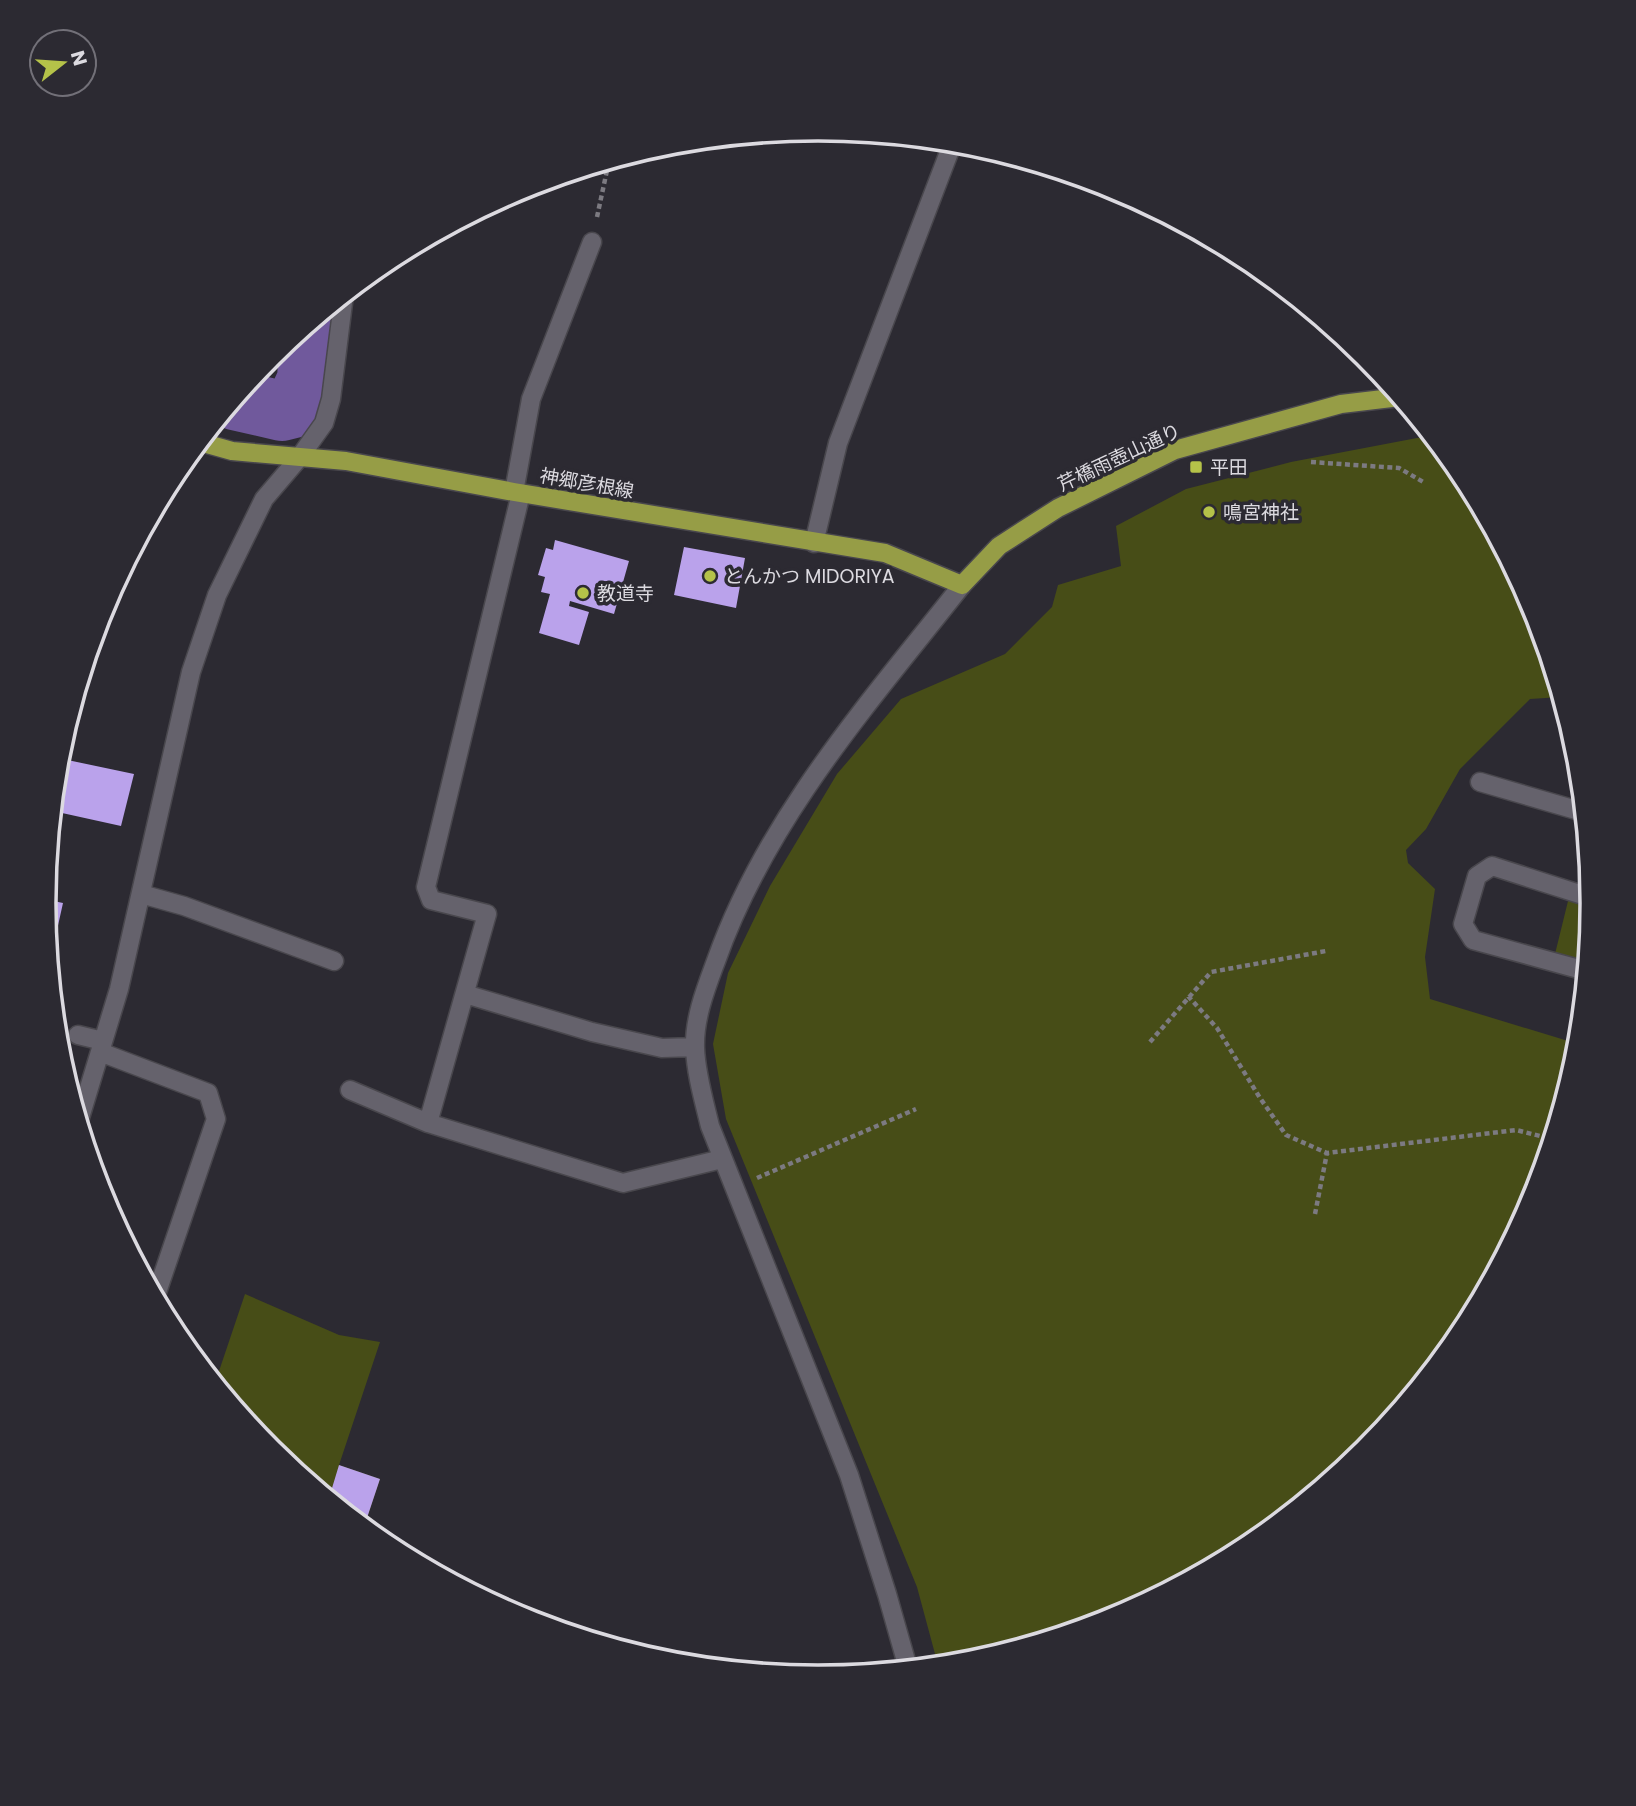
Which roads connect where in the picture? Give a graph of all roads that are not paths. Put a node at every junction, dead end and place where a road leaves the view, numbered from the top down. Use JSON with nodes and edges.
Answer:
{"nodes":[{"id":1,"x":949,"y":153,"type":"edge"},
{"id":2,"x":592,"y":242,"type":"road end"},
{"id":3,"x":343,"y":308,"type":"edge"},
{"id":4,"x":1389,"y":398,"type":"edge"},
{"id":5,"x":209,"y":445,"type":"edge"},
{"id":6,"x":299,"y":458,"type":"junction"},
{"id":7,"x":517,"y":493,"type":"junction"},
{"id":8,"x":814,"y":543,"type":"junction"},
{"id":9,"x":962,"y":584,"type":"junction"},
{"id":10,"x":1480,"y":782,"type":"dead end"},
{"id":11,"x":1574,"y":810,"type":"edge"},
{"id":12,"x":141,"y":894,"type":"junction"},
{"id":13,"x":1580,"y":894,"type":"edge"},
{"id":14,"x":334,"y":961,"type":"dead end"},
{"id":15,"x":1576,"y":968,"type":"edge"},
{"id":16,"x":465,"y":994,"type":"junction"},
{"id":17,"x":78,"y":1035,"type":"dead end"},
{"id":18,"x":102,"y":1046,"type":"junction"},
{"id":19,"x":695,"y":1047,"type":"junction"},
{"id":20,"x":350,"y":1090,"type":"dead end"},
{"id":21,"x":84,"y":1106,"type":"edge"},
{"id":22,"x":428,"y":1123,"type":"junction"},
{"id":23,"x":722,"y":1159,"type":"junction"},
{"id":24,"x":159,"y":1286,"type":"edge"},
{"id":25,"x":905,"y":1659,"type":"edge"}],
"edges":[{"from":1,"to":8,"type":"street"},
{"from":2,"to":7,"type":"street"},
{"from":3,"to":6,"type":"street"},
{"from":4,"to":9,"type":"main road","name":"芹橋雨壺山通り"},
{"from":5,"to":6,"type":"main road","name":"神郷彦根線"},
{"from":6,"to":7,"type":"main road","name":"神郷彦根線"},
{"from":6,"to":12,"type":"street"},
{"from":7,"to":8,"type":"main road","name":"神郷彦根線"},
{"from":7,"to":16,"type":"street"},
{"from":8,"to":9,"type":"main road","name":"神郷彦根線"},
{"from":9,"to":19,"type":"street"},
{"from":10,"to":11,"type":"street"},
{"from":12,"to":14,"type":"street"},
{"from":12,"to":18,"type":"street"},
{"from":13,"to":15,"type":"street"},
{"from":16,"to":19,"type":"street"},
{"from":16,"to":22,"type":"street"},
{"from":17,"to":18,"type":"street"},
{"from":18,"to":21,"type":"street"},
{"from":18,"to":24,"type":"street"},
{"from":19,"to":23,"type":"street"},
{"from":20,"to":22,"type":"street"},
{"from":22,"to":23,"type":"street"},
{"from":23,"to":25,"type":"street"}]}
